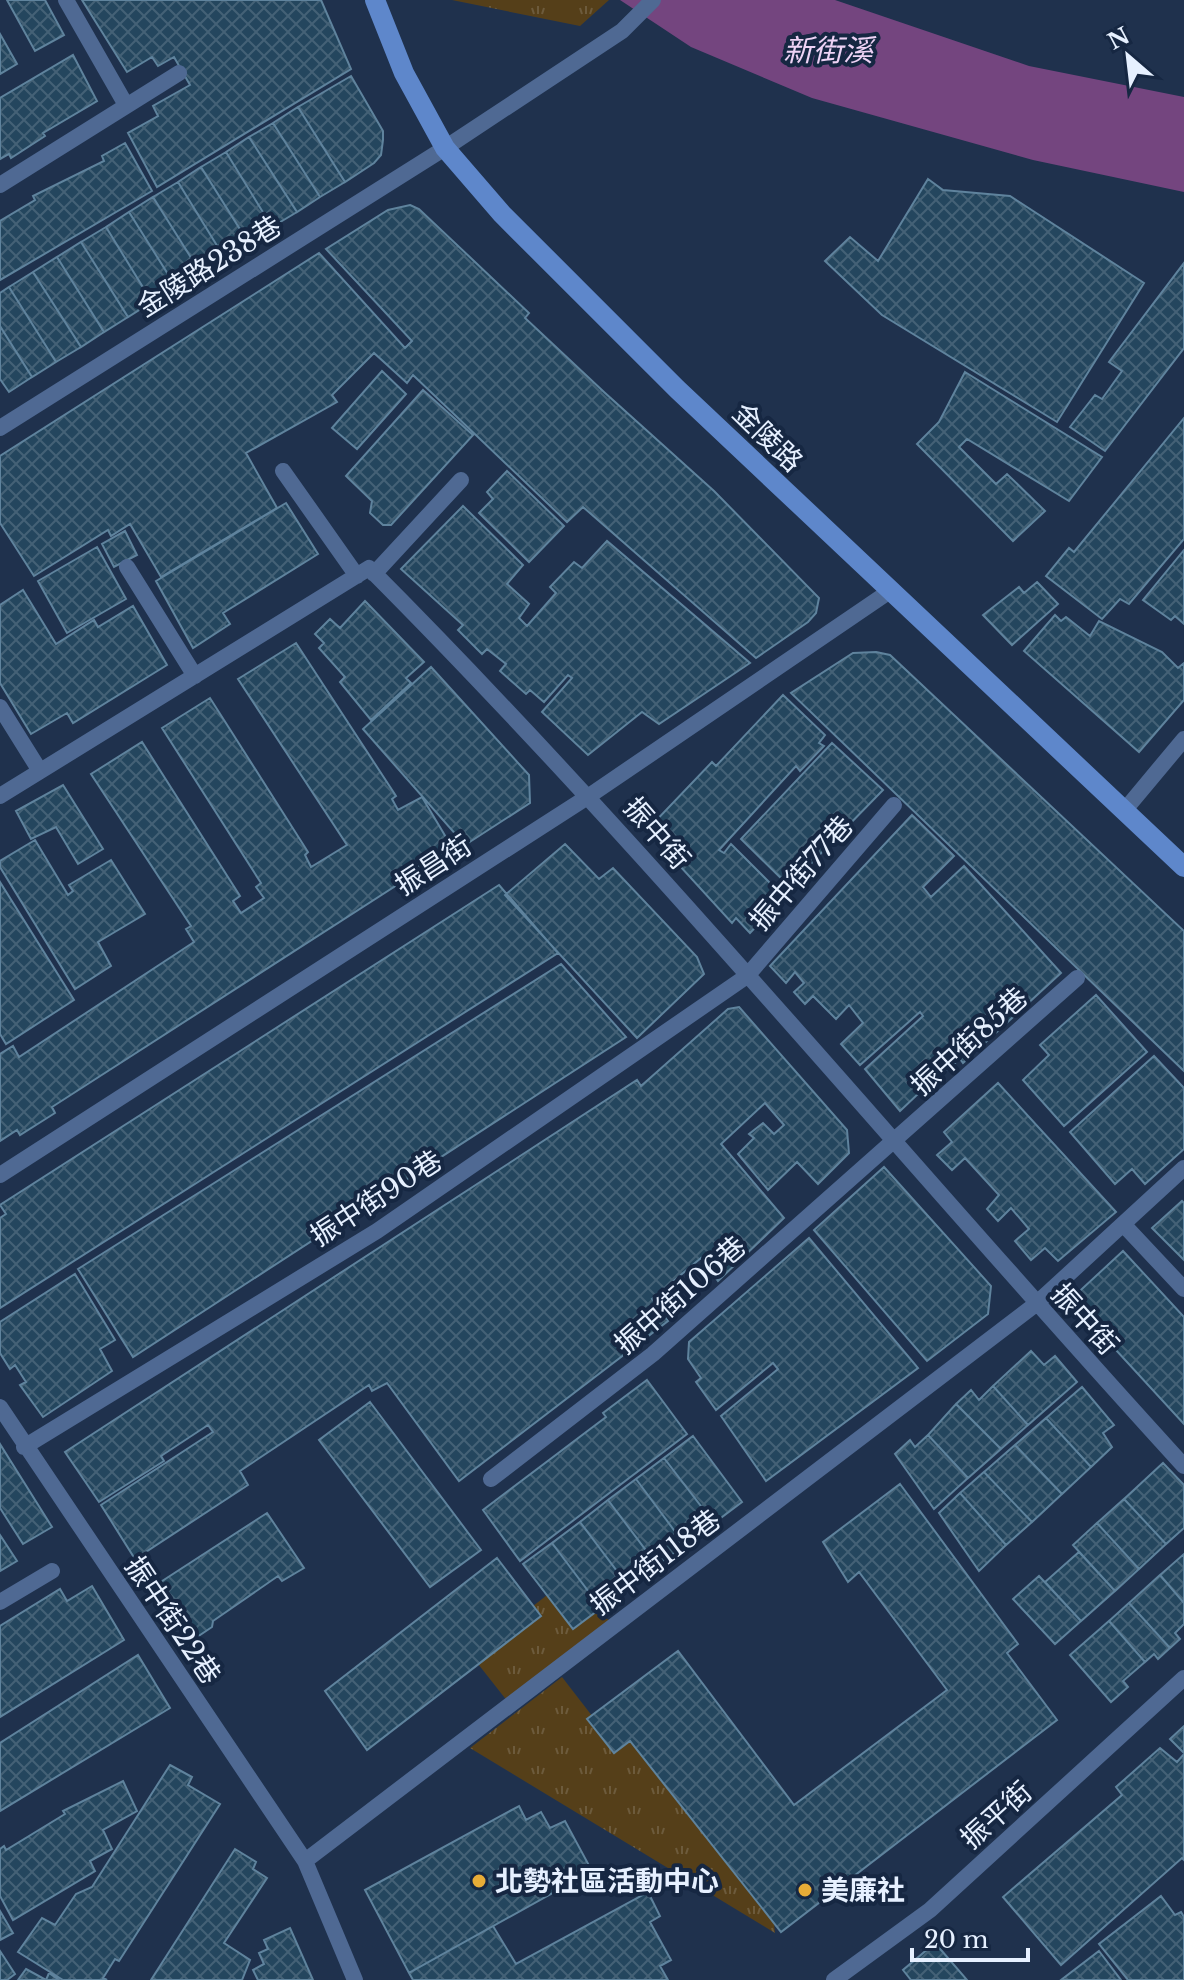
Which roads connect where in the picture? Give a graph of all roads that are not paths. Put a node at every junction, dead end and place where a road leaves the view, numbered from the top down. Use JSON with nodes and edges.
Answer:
{"nodes":[{"id":1,"x":66,"y":0,"type":"edge"},
{"id":2,"x":375,"y":0,"type":"edge"},
{"id":3,"x":653,"y":0,"type":"edge"},
{"id":4,"x":179,"y":73,"type":"dead end"},
{"id":5,"x":126,"y":105,"type":"junction"},
{"id":6,"x":445,"y":148,"type":"junction"},
{"id":7,"x":0,"y":185,"type":"edge"},
{"id":8,"x":0,"y":428,"type":"edge"},
{"id":9,"x":283,"y":471,"type":"dead end"},
{"id":10,"x":461,"y":480,"type":"dead end"},
{"id":11,"x":127,"y":567,"type":"dead end"},
{"id":12,"x":374,"y":574,"type":"junction"},
{"id":13,"x":357,"y":576,"type":"junction"},
{"id":14,"x":890,"y":591,"type":"junction"},
{"id":15,"x":195,"y":676,"type":"junction"},
{"id":16,"x":0,"y":707,"type":"edge"},
{"id":17,"x":1184,"y":739,"type":"edge"},
{"id":18,"x":40,"y":771,"type":"junction"},
{"id":19,"x":0,"y":796,"type":"edge"},
{"id":20,"x":589,"y":796,"type":"junction"},
{"id":21,"x":894,"y":805,"type":"dead end"},
{"id":22,"x":1124,"y":811,"type":"junction"},
{"id":23,"x":1184,"y":867,"type":"edge"},
{"id":24,"x":747,"y":976,"type":"junction"},
{"id":25,"x":1077,"y":978,"type":"dead end"},
{"id":26,"x":895,"y":1142,"type":"junction"},
{"id":27,"x":1184,"y":1168,"type":"edge"},
{"id":28,"x":0,"y":1175,"type":"edge"},
{"id":29,"x":1123,"y":1224,"type":"junction"},
{"id":30,"x":1184,"y":1289,"type":"edge"},
{"id":31,"x":1036,"y":1304,"type":"junction"},
{"id":32,"x":0,"y":1407,"type":"edge"},
{"id":33,"x":24,"y":1447,"type":"junction"},
{"id":34,"x":1184,"y":1466,"type":"edge"},
{"id":35,"x":491,"y":1479,"type":"dead end"},
{"id":36,"x":52,"y":1571,"type":"dead end"},
{"id":37,"x":0,"y":1602,"type":"edge"},
{"id":38,"x":1184,"y":1678,"type":"edge"},
{"id":39,"x":305,"y":1861,"type":"junction"},
{"id":40,"x":355,"y":1980,"type":"edge"},
{"id":41,"x":834,"y":1980,"type":"edge"}],
"edges":[{"from":1,"to":5,"type":"lane"},
{"from":2,"to":6,"type":"main road","name":"金陵路"},
{"from":3,"to":6,"type":"lane","name":"金陵路238巷"},
{"from":4,"to":5,"type":"lane"},
{"from":5,"to":7,"type":"lane"},
{"from":6,"to":8,"type":"lane","name":"金陵路238巷"},
{"from":6,"to":14,"type":"main road","name":"金陵路"},
{"from":9,"to":13,"type":"lane"},
{"from":10,"to":12,"type":"lane"},
{"from":11,"to":15,"type":"lane"},
{"from":12,"to":13,"type":"lane"},
{"from":12,"to":20,"type":"lane","name":"振中街"},
{"from":13,"to":15,"type":"lane"},
{"from":14,"to":20,"type":"lane","name":"振昌街"},
{"from":14,"to":22,"type":"main road","name":"金陵路"},
{"from":15,"to":18,"type":"lane"},
{"from":16,"to":18,"type":"lane"},
{"from":17,"to":22,"type":"lane"},
{"from":18,"to":19,"type":"lane"},
{"from":20,"to":24,"type":"lane","name":"振中街"},
{"from":20,"to":28,"type":"lane","name":"振昌街"},
{"from":21,"to":24,"type":"lane","name":"振中街77巷"},
{"from":22,"to":23,"type":"main road","name":"金陵路"},
{"from":24,"to":26,"type":"lane","name":"振中街"},
{"from":24,"to":33,"type":"lane","name":"振中街90巷"},
{"from":25,"to":26,"type":"lane","name":"振中街85巷"},
{"from":26,"to":31,"type":"lane","name":"振中街"},
{"from":26,"to":35,"type":"lane","name":"振中街106巷"},
{"from":27,"to":29,"type":"lane","name":"振中街118巷"},
{"from":29,"to":30,"type":"lane"},
{"from":29,"to":31,"type":"lane","name":"振中街118巷"},
{"from":31,"to":34,"type":"lane","name":"振中街"},
{"from":31,"to":39,"type":"lane","name":"振中街118巷"},
{"from":32,"to":33,"type":"lane","name":"振中街22巷"},
{"from":33,"to":39,"type":"lane","name":"振中街22巷"},
{"from":36,"to":37,"type":"lane"},
{"from":38,"to":41,"type":"lane","name":"振平街"},
{"from":39,"to":40,"type":"lane","name":"振中街22巷"}]}
